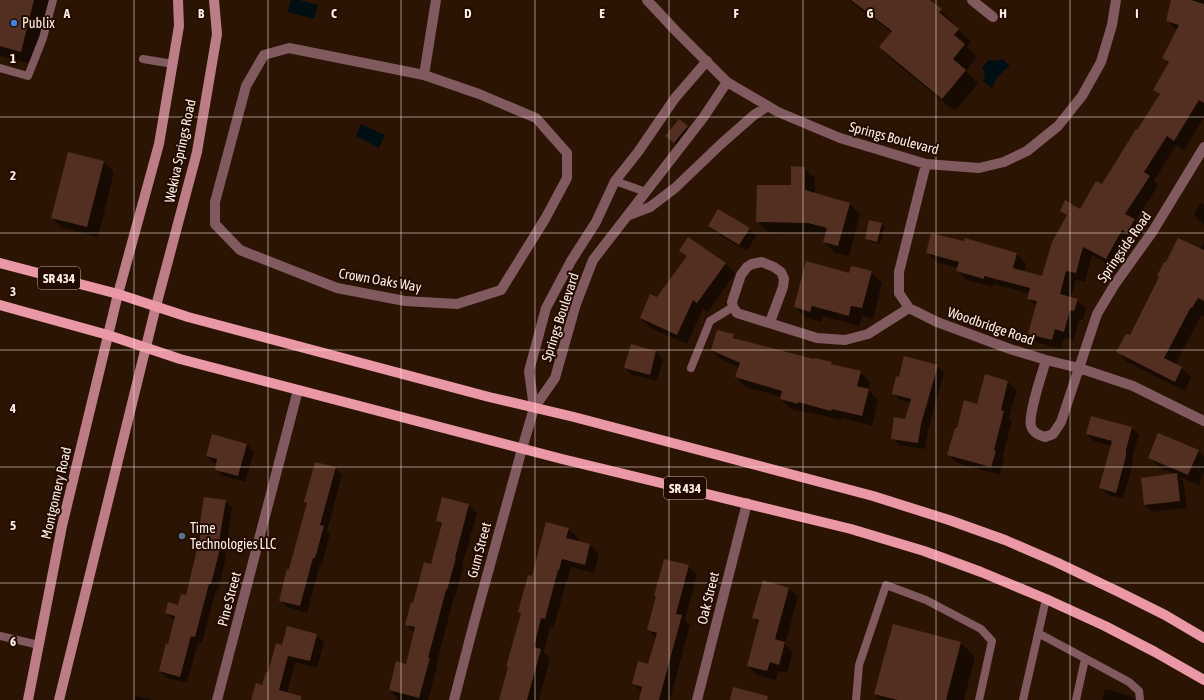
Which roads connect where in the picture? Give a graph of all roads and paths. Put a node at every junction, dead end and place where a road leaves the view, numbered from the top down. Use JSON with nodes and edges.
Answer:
{"nodes":[{"id":1,"x":53,"y":0,"type":"edge"},
{"id":2,"x":178,"y":0,"type":"edge"},
{"id":3,"x":214,"y":0,"type":"edge"},
{"id":4,"x":436,"y":0,"type":"edge"},
{"id":5,"x":647,"y":0,"type":"edge"},
{"id":6,"x":972,"y":0,"type":"edge"},
{"id":7,"x":1116,"y":0,"type":"edge"},
{"id":8,"x":993,"y":17,"type":"dead end"},
{"id":9,"x":143,"y":59,"type":"dead end"},
{"id":10,"x":707,"y":62,"type":"junction"},
{"id":11,"x":172,"y":64,"type":"junction"},
{"id":12,"x":0,"y":68,"type":"edge"},
{"id":13,"x":424,"y":75,"type":"junction"},
{"id":14,"x":727,"y":82,"type":"junction"},
{"id":15,"x":768,"y":106,"type":"junction"},
{"id":16,"x":1204,"y":148,"type":"edge"},
{"id":17,"x":926,"y":164,"type":"junction"},
{"id":18,"x":615,"y":181,"type":"junction"},
{"id":19,"x":646,"y":192,"type":"junction"},
{"id":20,"x":628,"y":215,"type":"junction"},
{"id":21,"x":0,"y":263,"type":"edge"},
{"id":22,"x":118,"y":294,"type":"junction"},
{"id":23,"x":0,"y":305,"type":"edge"},
{"id":24,"x":156,"y":306,"type":"junction"},
{"id":25,"x":733,"y":307,"type":"junction"},
{"id":26,"x":909,"y":308,"type":"junction"},
{"id":27,"x":770,"y":322,"type":"junction"},
{"id":28,"x":108,"y":335,"type":"junction"},
{"id":29,"x":147,"y":347,"type":"junction"},
{"id":30,"x":1046,"y":360,"type":"junction"},
{"id":31,"x":691,"y":368,"type":"dead end"},
{"id":32,"x":1079,"y":368,"type":"junction"},
{"id":33,"x":298,"y":390,"type":"junction"},
{"id":34,"x":534,"y":408,"type":"junction"},
{"id":35,"x":1204,"y":421,"type":"edge"},
{"id":36,"x":522,"y":449,"type":"junction"},
{"id":37,"x":747,"y":503,"type":"junction"},
{"id":38,"x":1046,"y":599,"type":"junction"},
{"id":39,"x":1038,"y":634,"type":"junction"},
{"id":40,"x":0,"y":636,"type":"edge"},
{"id":41,"x":1204,"y":638,"type":"edge"},
{"id":42,"x":39,"y":645,"type":"junction"},
{"id":43,"x":1085,"y":659,"type":"junction"},
{"id":44,"x":1204,"y":680,"type":"edge"},
{"id":45,"x":28,"y":700,"type":"edge"},
{"id":46,"x":59,"y":700,"type":"edge"},
{"id":47,"x":217,"y":700,"type":"edge"},
{"id":48,"x":454,"y":700,"type":"edge"},
{"id":49,"x":697,"y":700,"type":"edge"},
{"id":50,"x":856,"y":700,"type":"edge"},
{"id":51,"x":979,"y":700,"type":"edge"},
{"id":52,"x":1023,"y":700,"type":"edge"},
{"id":53,"x":1076,"y":700,"type":"edge"},
{"id":54,"x":1140,"y":700,"type":"edge"}],
"edges":[{"from":1,"to":12,"type":"lane"},
{"from":2,"to":11,"type":"main road","name":"Wekiva Springs Road"},
{"from":3,"to":24,"type":"main road","name":"Wekiva Springs Road"},
{"from":4,"to":13,"type":"street"},
{"from":5,"to":10,"type":"street","name":"Springs Boulevard"},
{"from":6,"to":8,"type":"street"},
{"from":7,"to":17,"type":"street","name":"Springs Boulevard"},
{"from":9,"to":11,"type":"lane"},
{"from":10,"to":14,"type":"street","name":"Springs Boulevard"},
{"from":10,"to":18,"type":"street"},
{"from":11,"to":22,"type":"main road","name":"Wekiva Springs Road"},
{"from":13,"to":13,"type":"street","name":"Crown Oaks Way"},
{"from":14,"to":15,"type":"street","name":"Springs Boulevard"},
{"from":14,"to":19,"type":"street","name":"Springs Boulevard"},
{"from":15,"to":17,"type":"street","name":"Springs Boulevard"},
{"from":15,"to":20,"type":"street"},
{"from":16,"to":32,"type":"street","name":"Springside Road"},
{"from":17,"to":26,"type":"street"},
{"from":18,"to":19,"type":"lane"},
{"from":18,"to":34,"type":"street"},
{"from":19,"to":20,"type":"street","name":"Springs Boulevard"},
{"from":20,"to":34,"type":"street","name":"Springs Boulevard"},
{"from":21,"to":22,"type":"main road","number":"SR 434"},
{"from":22,"to":24,"type":"main road","number":"SR 434"},
{"from":22,"to":28,"type":"main road","name":"Montgomery Road"},
{"from":23,"to":28,"type":"main road","number":"SR 434"},
{"from":24,"to":29,"type":"main road"},
{"from":24,"to":34,"type":"main road","number":"SR 434"},
{"from":25,"to":27,"type":"street"},
{"from":25,"to":27,"type":"street"},
{"from":25,"to":31,"type":"lane"},
{"from":26,"to":27,"type":"street"},
{"from":26,"to":30,"type":"street","name":"Woodbridge Road"},
{"from":28,"to":29,"type":"main road","number":"SR 434"},
{"from":28,"to":42,"type":"main road","name":"Montgomery Road"},
{"from":29,"to":33,"type":"main road","number":"SR 434"},
{"from":29,"to":46,"type":"main road"},
{"from":30,"to":32,"type":"street","name":"Woodbridge Road"},
{"from":30,"to":32,"type":"street","name":"Springside Road"},
{"from":32,"to":35,"type":"street","name":"Woodbridge Road"},
{"from":33,"to":36,"type":"main road","number":"SR 434"},
{"from":33,"to":47,"type":"street","name":"Pine Street"},
{"from":34,"to":36,"type":"street","name":"Gum Street"},
{"from":34,"to":41,"type":"main road","number":"SR 434"},
{"from":36,"to":37,"type":"main road","number":"SR 434"},
{"from":36,"to":48,"type":"street","name":"Gum Street"},
{"from":37,"to":38,"type":"main road","number":"SR 434"},
{"from":37,"to":49,"type":"street","name":"Oak Street"},
{"from":38,"to":39,"type":"lane"},
{"from":38,"to":44,"type":"main road","number":"SR 434"},
{"from":39,"to":43,"type":"lane"},
{"from":39,"to":52,"type":"lane"},
{"from":40,"to":42,"type":"lane"},
{"from":42,"to":45,"type":"main road","name":"Montgomery Road"},
{"from":43,"to":53,"type":"lane"},
{"from":43,"to":54,"type":"lane"},
{"from":50,"to":51,"type":"lane"}]}
